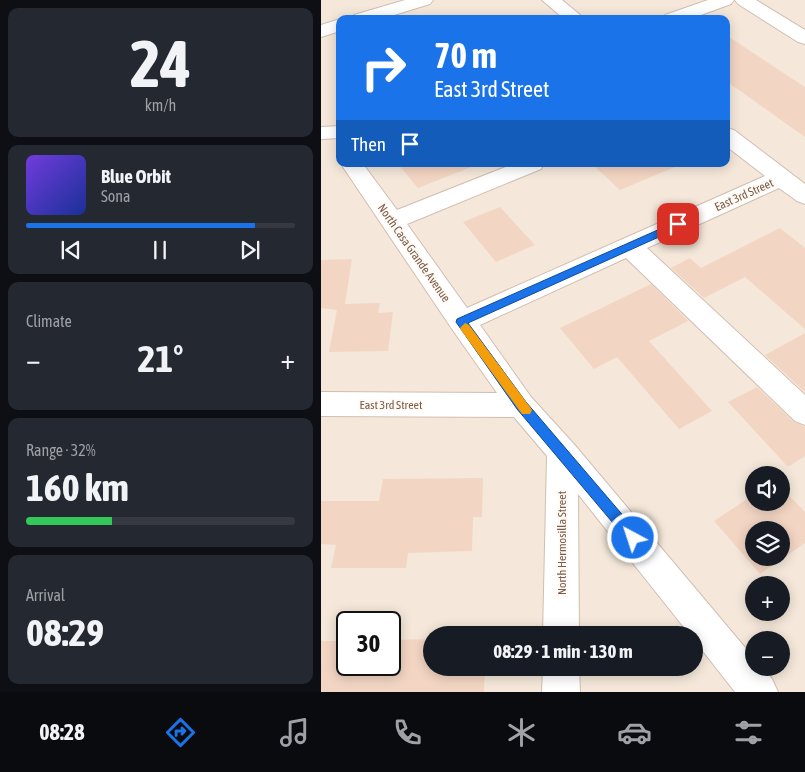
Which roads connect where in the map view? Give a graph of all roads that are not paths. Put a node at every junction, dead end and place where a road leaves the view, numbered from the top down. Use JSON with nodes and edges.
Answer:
{"nodes":[{"id":1,"x":424,"y":0,"type":"edge"},
{"id":2,"x":551,"y":0,"type":"edge"},
{"id":3,"x":725,"y":0,"type":"edge"},
{"id":4,"x":745,"y":0,"type":"edge"},
{"id":5,"x":374,"y":15,"type":"edge"},
{"id":6,"x":571,"y":15,"type":"edge"},
{"id":7,"x":683,"y":15,"type":"edge"},
{"id":8,"x":336,"y":26,"type":"edge"},
{"id":9,"x":321,"y":31,"type":"edge"},
{"id":10,"x":805,"y":38,"type":"edge"},
{"id":11,"x":730,"y":138,"type":"edge"},
{"id":12,"x":354,"y":167,"type":"edge"},
{"id":13,"x":526,"y":167,"type":"edge"},
{"id":14,"x":781,"y":178,"type":"junction"},
{"id":15,"x":805,"y":196,"type":"edge"},
{"id":16,"x":391,"y":221,"type":"junction"},
{"id":17,"x":629,"y":246,"type":"junction"},
{"id":18,"x":461,"y":322,"type":"junction"},
{"id":19,"x":321,"y":404,"type":"edge"},
{"id":20,"x":521,"y":405,"type":"junction"},
{"id":21,"x":805,"y":413,"type":"edge"},
{"id":22,"x":562,"y":452,"type":"junction"},
{"id":23,"x":561,"y":626,"type":"edge"},
{"id":24,"x":561,"y":676,"type":"edge"},
{"id":25,"x":561,"y":692,"type":"edge"},
{"id":26,"x":759,"y":692,"type":"edge"}],
"edges":[{"from":1,"to":5,"type":"street"},
{"from":2,"to":6,"type":"street"},
{"from":3,"to":7,"type":"street"},
{"from":4,"to":10,"type":"street"},
{"from":8,"to":9,"type":"street"},
{"from":11,"to":14,"type":"street"},
{"from":12,"to":16,"type":"street","name":"North Casa Grande Avenue"},
{"from":13,"to":16,"type":"street"},
{"from":14,"to":15,"type":"street"},
{"from":14,"to":17,"type":"street","name":"East 3rd Street"},
{"from":16,"to":18,"type":"street","name":"North Casa Grande Avenue"},
{"from":17,"to":18,"type":"street","name":"East 3rd Street"},
{"from":17,"to":21,"type":"street"},
{"from":18,"to":20,"type":"street","name":"North Casa Grande Avenue"},
{"from":19,"to":20,"type":"street","name":"East 3rd Street"},
{"from":20,"to":22,"type":"street","name":"North Casa Grande Avenue"},
{"from":22,"to":23,"type":"street","name":"North Hermosilla Street"},
{"from":22,"to":26,"type":"street","name":"North Casa Grande Avenue"},
{"from":24,"to":25,"type":"street"}]}
